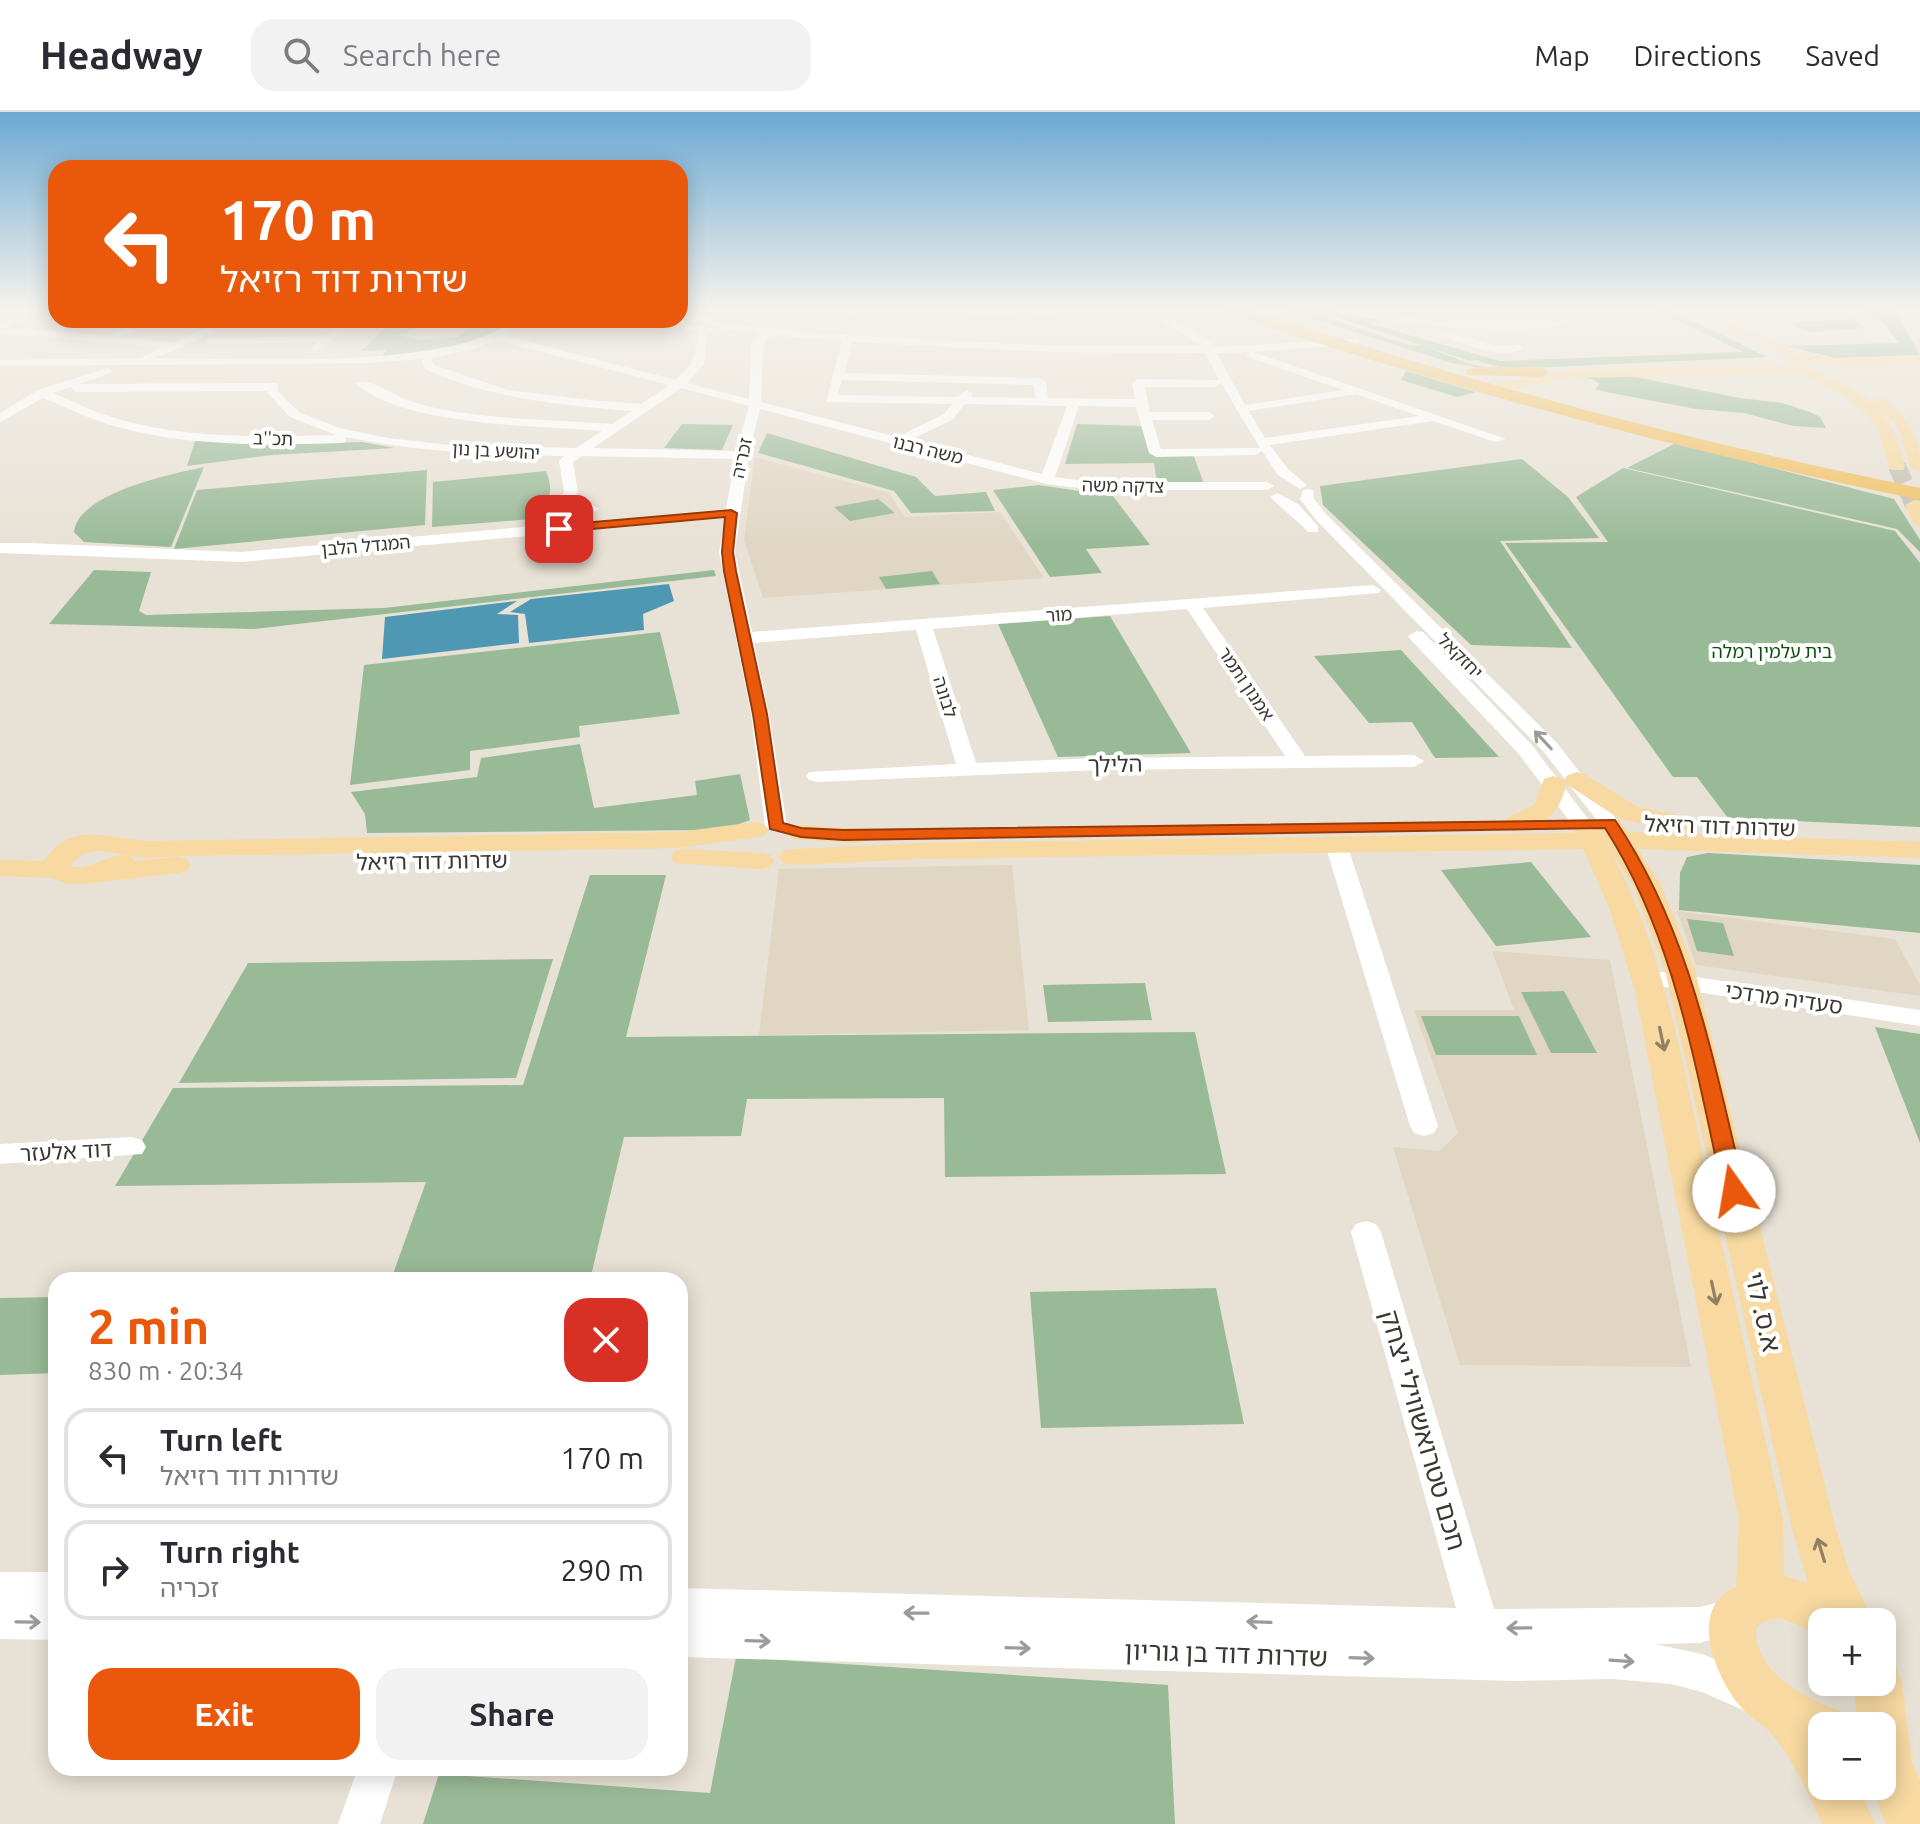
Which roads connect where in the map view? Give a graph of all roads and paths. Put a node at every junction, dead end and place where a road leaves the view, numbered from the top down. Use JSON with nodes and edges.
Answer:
{"nodes":[{"id":1,"x":60,"y":387,"type":"edge"},
{"id":2,"x":109,"y":387,"type":"edge"},
{"id":3,"x":276,"y":387,"type":"edge"},
{"id":4,"x":368,"y":387,"type":"edge"},
{"id":5,"x":477,"y":387,"type":"edge"},
{"id":6,"x":675,"y":387,"type":"edge"},
{"id":7,"x":689,"y":387,"type":"edge"},
{"id":8,"x":756,"y":387,"type":"edge"},
{"id":9,"x":833,"y":387,"type":"edge"},
{"id":10,"x":898,"y":387,"type":"edge"},
{"id":11,"x":970,"y":387,"type":"edge"},
{"id":12,"x":1040,"y":387,"type":"edge"},
{"id":13,"x":1139,"y":387,"type":"edge"},
{"id":14,"x":1218,"y":387,"type":"edge"},
{"id":15,"x":1228,"y":387,"type":"edge"},
{"id":16,"x":1346,"y":387,"type":"edge"},
{"id":17,"x":1502,"y":387,"type":"edge"},
{"id":18,"x":1503,"y":387,"type":"edge"},
{"id":19,"x":1539,"y":387,"type":"edge"},
{"id":20,"x":1837,"y":387,"type":"edge"},
{"id":21,"x":1861,"y":387,"type":"edge"},
{"id":22,"x":48,"y":391,"type":"junction"},
{"id":23,"x":1358,"y":391,"type":"junction"},
{"id":24,"x":493,"y":392,"type":"junction"},
{"id":25,"x":480,"y":397,"type":"dead end"},
{"id":26,"x":891,"y":400,"type":"junction"},
{"id":27,"x":466,"y":402,"type":"dead end"},
{"id":28,"x":962,"y":402,"type":"junction"},
{"id":29,"x":1569,"y":402,"type":"junction"},
{"id":30,"x":1042,"y":403,"type":"junction"},
{"id":31,"x":1074,"y":404,"type":"junction"},
{"id":32,"x":0,"y":405,"type":"edge"},
{"id":33,"x":19,"y":405,"type":"junction"},
{"id":34,"x":755,"y":405,"type":"junction"},
{"id":35,"x":645,"y":408,"type":"junction"},
{"id":36,"x":1241,"y":409,"type":"junction"},
{"id":37,"x":1143,"y":410,"type":"junction"},
{"id":38,"x":439,"y":413,"type":"junction"},
{"id":39,"x":1209,"y":416,"type":"dead end"},
{"id":40,"x":1437,"y":417,"type":"junction"},
{"id":41,"x":0,"y":418,"type":"edge"},
{"id":42,"x":323,"y":427,"type":"junction"},
{"id":43,"x":614,"y":428,"type":"junction"},
{"id":44,"x":370,"y":439,"type":"junction"},
{"id":45,"x":1500,"y":439,"type":"dead end"},
{"id":46,"x":302,"y":440,"type":"junction"},
{"id":47,"x":896,"y":442,"type":"junction"},
{"id":48,"x":1258,"y":446,"type":"junction"},
{"id":49,"x":577,"y":453,"type":"junction"},
{"id":50,"x":742,"y":455,"type":"junction"},
{"id":51,"x":1897,"y":466,"type":"tunnel mouth"},
{"id":52,"x":1919,"y":467,"type":"tunnel mouth"},
{"id":53,"x":1041,"y":478,"type":"junction"},
{"id":54,"x":1920,"y":479,"type":"edge"},
{"id":55,"x":1304,"y":489,"type":"junction"},
{"id":56,"x":1271,"y":490,"type":"junction"},
{"id":57,"x":705,"y":500,"type":"dead end"},
{"id":58,"x":662,"y":503,"type":"dead end"},
{"id":59,"x":1918,"y":504,"type":"edge"},
{"id":60,"x":603,"y":508,"type":"dead end"},
{"id":61,"x":731,"y":513,"type":"junction"},
{"id":62,"x":0,"y":548,"type":"edge"},
{"id":63,"x":1373,"y":590,"type":"junction"},
{"id":64,"x":1193,"y":606,"type":"junction"},
{"id":65,"x":923,"y":625,"type":"junction"},
{"id":66,"x":746,"y":638,"type":"junction"},
{"id":67,"x":1414,"y":761,"type":"dead end"},
{"id":68,"x":1299,"y":762,"type":"junction"},
{"id":69,"x":968,"y":770,"type":"junction"},
{"id":70,"x":816,"y":776,"type":"dead end"},
{"id":71,"x":1565,"y":782,"type":"junction"},
{"id":72,"x":1516,"y":832,"type":"junction"},
{"id":73,"x":1601,"y":832,"type":"junction"},
{"id":74,"x":1685,"y":832,"type":"junction"},
{"id":75,"x":1920,"y":834,"type":"edge"},
{"id":76,"x":781,"y":836,"type":"junction"},
{"id":77,"x":1336,"y":844,"type":"junction"},
{"id":78,"x":77,"y":847,"type":"junction"},
{"id":79,"x":127,"y":847,"type":"junction"},
{"id":80,"x":1920,"y":850,"type":"edge"},
{"id":81,"x":0,"y":851,"type":"edge"},
{"id":82,"x":0,"y":868,"type":"edge"},
{"id":83,"x":58,"y":870,"type":"junction"},
{"id":84,"x":103,"y":872,"type":"junction"},
{"id":85,"x":1616,"y":884,"type":"junction"},
{"id":86,"x":1653,"y":898,"type":"junction"},
{"id":87,"x":1665,"y":980,"type":"junction"},
{"id":88,"x":1920,"y":1018,"type":"edge"},
{"id":89,"x":1424,"y":1126,"type":"dead end"},
{"id":90,"x":132,"y":1147,"type":"dead end"},
{"id":91,"x":0,"y":1154,"type":"edge"},
{"id":92,"x":1366,"y":1232,"type":"dead end"},
{"id":93,"x":0,"y":1589,"type":"edge"},
{"id":94,"x":48,"y":1590,"type":"edge"},
{"id":95,"x":688,"y":1606,"type":"edge"},
{"id":96,"x":1746,"y":1608,"type":"junction"},
{"id":97,"x":1812,"y":1608,"type":"edge"},
{"id":98,"x":1843,"y":1608,"type":"edge"},
{"id":99,"x":0,"y":1621,"type":"edge"},
{"id":100,"x":48,"y":1622,"type":"edge"},
{"id":101,"x":1480,"y":1627,"type":"junction"},
{"id":102,"x":688,"y":1639,"type":"edge"},
{"id":103,"x":1876,"y":1711,"type":"edge"},
{"id":104,"x":1792,"y":1715,"type":"edge"},
{"id":105,"x":1808,"y":1744,"type":"edge"},
{"id":106,"x":375,"y":1776,"type":"edge"},
{"id":107,"x":1838,"y":1800,"type":"edge"},
{"id":108,"x":359,"y":1824,"type":"edge"},
{"id":109,"x":1849,"y":1824,"type":"edge"},
{"id":110,"x":1912,"y":1824,"type":"edge"}],
"edges":[{"from":1,"to":22,"type":"street"},
{"from":2,"to":22,"type":"street"},
{"from":3,"to":42,"type":"street","name":"יהושע בן נון"},
{"from":4,"to":38,"type":"street"},
{"from":5,"to":24,"type":"street"},
{"from":6,"to":35,"type":"street"},
{"from":7,"to":34,"type":"street","name":"משה רבנו"},
{"from":8,"to":34,"type":"street","name":"זכריה"},
{"from":9,"to":26,"type":"street"},
{"from":10,"to":26,"type":"street"},
{"from":11,"to":28,"type":"street"},
{"from":12,"to":30,"type":"street"},
{"from":13,"to":37,"type":"street"},
{"from":14,"to":48,"type":"street","name":"יחזקאל"},
{"from":15,"to":36,"type":"street","name":"יחזקאל"},
{"from":16,"to":23,"type":"street"},
{"from":17,"to":59,"type":"highway"},
{"from":18,"to":29,"type":"highway"},
{"from":19,"to":29,"type":"highway"},
{"from":20,"to":51,"type":"main road"},
{"from":21,"to":52,"type":"main road"},
{"from":22,"to":33,"type":"street"},
{"from":22,"to":46,"type":"street","name":"תכ''ב"},
{"from":23,"to":36,"type":"street"},
{"from":23,"to":40,"type":"street"},
{"from":24,"to":25,"type":"street"},
{"from":24,"to":35,"type":"street"},
{"from":26,"to":28,"type":"street"},
{"from":27,"to":38,"type":"street"},
{"from":28,"to":30,"type":"street"},
{"from":28,"to":47,"type":"street"},
{"from":29,"to":54,"type":"highway"},
{"from":30,"to":31,"type":"street"},
{"from":31,"to":37,"type":"street"},
{"from":31,"to":53,"type":"street"},
{"from":32,"to":33,"type":"street"},
{"from":33,"to":41,"type":"street"},
{"from":34,"to":47,"type":"street","name":"משה רבנו"},
{"from":34,"to":50,"type":"street","name":"זכריה"},
{"from":35,"to":43,"type":"street"},
{"from":36,"to":48,"type":"street","name":"יחזקאל"},
{"from":37,"to":39,"type":"street"},
{"from":37,"to":48,"type":"street"},
{"from":38,"to":43,"type":"street"},
{"from":38,"to":44,"type":"street"},
{"from":40,"to":45,"type":"street"},
{"from":40,"to":48,"type":"street"},
{"from":42,"to":44,"type":"street","name":"יהושע בן נון"},
{"from":42,"to":46,"type":"street"},
{"from":43,"to":49,"type":"street"},
{"from":44,"to":46,"type":"street","name":"תכ''ב"},
{"from":44,"to":49,"type":"street","name":"יהושע בן נון"},
{"from":47,"to":53,"type":"street","name":"משה רבנו"},
{"from":48,"to":55,"type":"street","name":"יחזקאל"},
{"from":48,"to":56,"type":"street","name":"יחזקאל"},
{"from":49,"to":50,"type":"street","name":"יהושע בן נון"},
{"from":49,"to":60,"type":"street"},
{"from":50,"to":61,"type":"street","name":"זכריה"},
{"from":53,"to":56,"type":"street","name":"צדקה משה"},
{"from":55,"to":56,"type":"street","name":"צדקה משה"},
{"from":71,"to":55,"type":"street","name":"יחזקאל","one_way":true},
{"from":56,"to":63,"type":"street","name":"יחזקאל"},
{"from":57,"to":58,"type":"street"},
{"from":61,"to":62,"type":"street","name":"המגדל הלבן"},
{"from":61,"to":66,"type":"street","name":"זכריה"},
{"from":63,"to":64,"type":"street","name":"מור"},
{"from":63,"to":71,"type":"street","name":"יחזקאל"},
{"from":64,"to":65,"type":"street","name":"מור"},
{"from":64,"to":68,"type":"street","name":"אמנון ותמר"},
{"from":65,"to":66,"type":"street","name":"מור"},
{"from":65,"to":69,"type":"street","name":"לבונה"},
{"from":66,"to":76,"type":"street","name":"זכריה"},
{"from":67,"to":68,"type":"street","name":"הלילך"},
{"from":68,"to":69,"type":"street","name":"הלילך"},
{"from":69,"to":70,"type":"street","name":"הלילך"},
{"from":71,"to":72,"type":"main road"},
{"from":71,"to":73,"type":"street","name":"יחזקאל"},
{"from":71,"to":73,"type":"street","name":"יחזקאל"},
{"from":71,"to":74,"type":"main road"},
{"from":72,"to":73,"type":"main road","name":"שדרות דוד רזיאל"},
{"from":72,"to":76,"type":"main road","name":"שדרות דוד רזיאל"},
{"from":72,"to":77,"type":"main road","name":"שדרות דוד רזיאל"},
{"from":72,"to":85,"type":"main road"},
{"from":73,"to":74,"type":"main road","name":"שדרות דוד רזיאל"},
{"from":73,"to":85,"type":"main road","name":"א.ס. לוי"},
{"from":73,"to":86,"type":"main road","name":"א.ס. לוי"},
{"from":74,"to":75,"type":"main road","name":"שדרות דוד רזיאל"},
{"from":74,"to":80,"type":"main road","name":"שדרות דוד רזיאל"},
{"from":74,"to":86,"type":"main road"},
{"from":76,"to":77,"type":"main road","name":"שדרות דוד רזיאל"},
{"from":76,"to":79,"type":"main road","name":"שדרות דוד רזיאל"},
{"from":76,"to":84,"type":"main road","name":"שדרות דוד רזיאל"},
{"from":77,"to":89,"type":"street"},
{"from":78,"to":79,"type":"main road","name":"שדרות דוד רזיאל"},
{"from":78,"to":81,"type":"main road"},
{"from":78,"to":83,"type":"main road"},
{"from":79,"to":84,"type":"main road"},
{"from":82,"to":83,"type":"main road"},
{"from":83,"to":84,"type":"main road","name":"שדרות דוד רזיאל"},
{"from":85,"to":87,"type":"main road","name":"א.ס. לוי"},
{"from":86,"to":87,"type":"main road","name":"א.ס. לוי"},
{"from":87,"to":88,"type":"street","name":"סעדיה מרדכי"},
{"from":87,"to":96,"type":"main road","name":"א.ס. לוי","one_way":true},
{"from":98,"to":87,"type":"main road","name":"א.ס. לוי","one_way":true},
{"from":90,"to":91,"type":"street","name":"דוד אלעזר"},
{"from":92,"to":101,"type":"street","name":"חכם טטרואשווילי יצחק"},
{"from":93,"to":94,"type":"street"},
{"from":101,"to":95,"type":"street","name":"שדרות דוד בן גוריון","one_way":true},
{"from":96,"to":97,"type":"main road"},
{"from":96,"to":101,"type":"street","name":"שדרות דוד בן גוריון","one_way":true},
{"from":96,"to":104,"type":"main road","name":"א.ס. לוי"},
{"from":99,"to":100,"type":"street","one_way":true},
{"from":102,"to":104,"type":"street","name":"שדרות דוד בן גוריון","one_way":true},
{"from":103,"to":110,"type":"main road"},
{"from":104,"to":105,"type":"main road"},
{"from":106,"to":108,"type":"street"},
{"from":107,"to":109,"type":"main road"}]}
